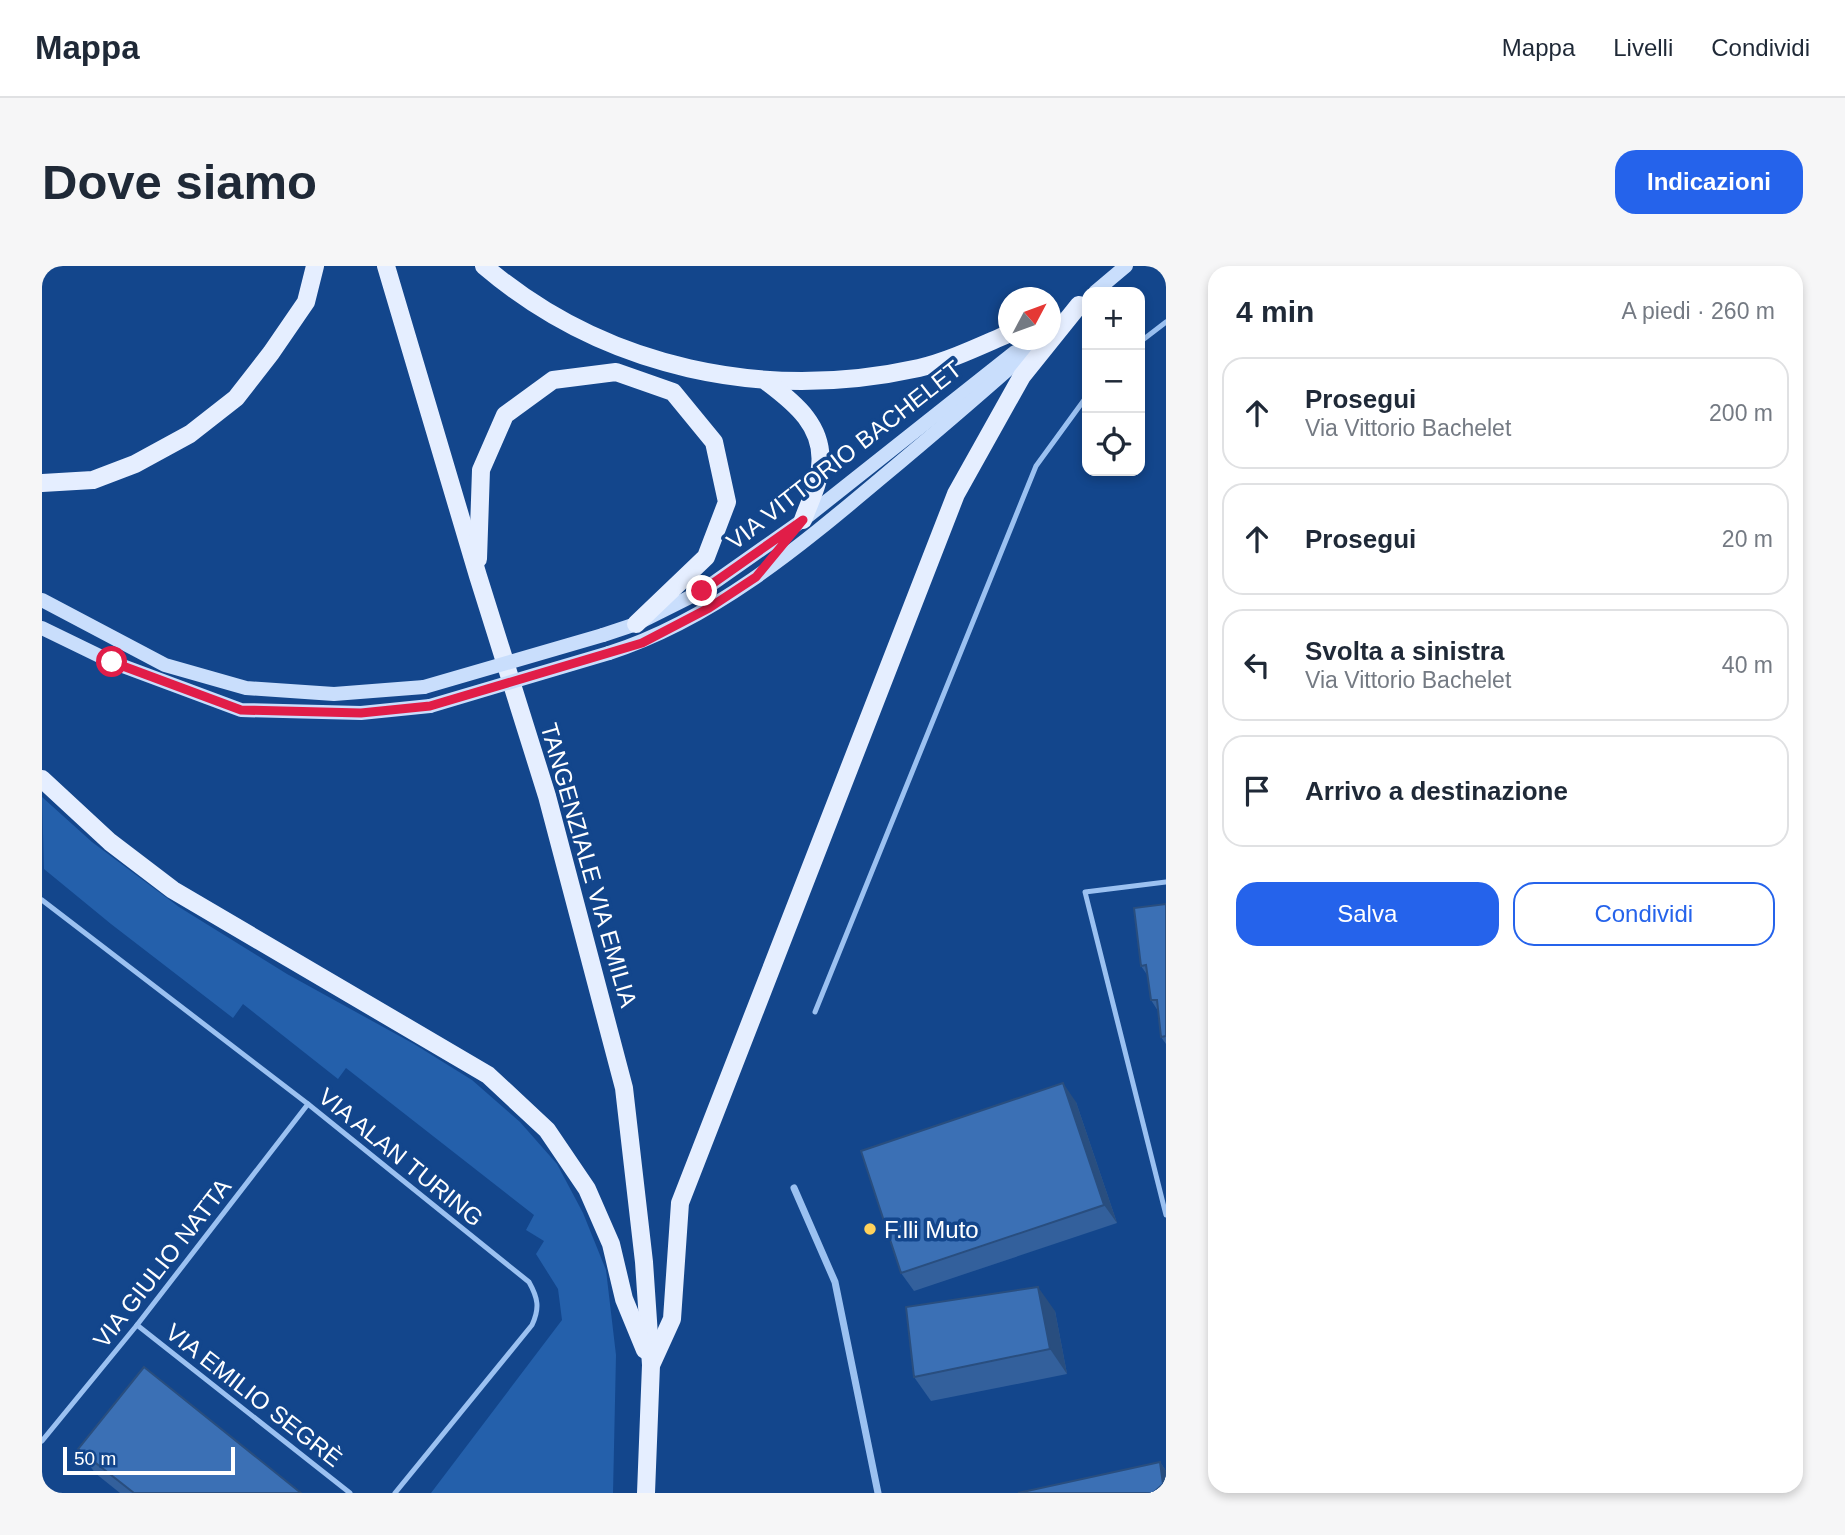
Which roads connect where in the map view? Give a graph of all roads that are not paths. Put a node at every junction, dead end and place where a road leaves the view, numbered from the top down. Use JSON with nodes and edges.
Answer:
{"nodes":[{"id":1,"x":316,"y":266,"type":"edge"},
{"id":2,"x":386,"y":266,"type":"edge"},
{"id":3,"x":485,"y":266,"type":"edge"},
{"id":4,"x":1126,"y":266,"type":"edge"},
{"id":5,"x":1101,"y":287,"type":"edge"},
{"id":6,"x":1082,"y":302,"type":"edge"},
{"id":7,"x":1082,"y":303,"type":"edge"},
{"id":8,"x":1082,"y":303,"type":"edge"},
{"id":9,"x":1061,"y":312,"type":"edge"},
{"id":10,"x":1061,"y":321,"type":"edge"},
{"id":11,"x":1166,"y":322,"type":"edge"},
{"id":12,"x":998,"y":338,"type":"edge"},
{"id":13,"x":1145,"y":338,"type":"edge"},
{"id":14,"x":1020,"y":350,"type":"edge"},
{"id":15,"x":1029,"y":350,"type":"edge"},
{"id":16,"x":767,"y":382,"type":"junction"},
{"id":17,"x":1082,"y":403,"type":"edge"},
{"id":18,"x":42,"y":483,"type":"edge"},
{"id":19,"x":803,"y":520,"type":"junction"},
{"id":20,"x":478,"y":576,"type":"junction"},
{"id":21,"x":756,"y":577,"type":"junction"},
{"id":22,"x":42,"y":600,"type":"edge"},
{"id":23,"x":636,"y":624,"type":"junction"},
{"id":24,"x":42,"y":628,"type":"edge"},
{"id":25,"x":42,"y":779,"type":"edge"},
{"id":26,"x":1166,"y":882,"type":"edge"},
{"id":27,"x":43,"y":902,"type":"edge"},
{"id":28,"x":816,"y":1012,"type":"dead end"},
{"id":29,"x":308,"y":1104,"type":"junction"},
{"id":30,"x":794,"y":1188,"type":"dead end"},
{"id":31,"x":1166,"y":1215,"type":"edge"},
{"id":32,"x":137,"y":1325,"type":"junction"},
{"id":33,"x":651,"y":1365,"type":"junction"},
{"id":34,"x":42,"y":1441,"type":"edge"},
{"id":35,"x":350,"y":1493,"type":"edge"},
{"id":36,"x":395,"y":1493,"type":"edge"},
{"id":37,"x":646,"y":1493,"type":"edge"},
{"id":38,"x":878,"y":1493,"type":"edge"}],
"edges":[{"from":1,"to":18,"type":"main road"},
{"from":2,"to":20,"type":"main road","name":"TANGENZIALE VIA EMILIA"},
{"from":3,"to":16,"type":"main road"},
{"from":4,"to":5,"type":"main road"},
{"from":6,"to":9,"type":"main road"},
{"from":7,"to":10,"type":"main road"},
{"from":8,"to":33,"type":"main road"},
{"from":11,"to":13,"type":"lane"},
{"from":12,"to":16,"type":"main road"},
{"from":14,"to":19,"type":"main road","name":"VIA VITTORIO BACHELET"},
{"from":15,"to":21,"type":"main road","name":"VIA VITTORIO BACHELET"},
{"from":16,"to":19,"type":"main road"},
{"from":17,"to":28,"type":"lane"},
{"from":19,"to":21,"type":"main road"},
{"from":19,"to":23,"type":"main road","name":"VIA VITTORIO BACHELET"},
{"from":20,"to":23,"type":"main road"},
{"from":20,"to":33,"type":"main road","name":"TANGENZIALE VIA EMILIA"},
{"from":21,"to":24,"type":"main road","name":"VIA VITTORIO BACHELET","bridge":true},
{"from":22,"to":23,"type":"main road","name":"VIA VITTORIO BACHELET","bridge":true},
{"from":25,"to":33,"type":"main road"},
{"from":26,"to":31,"type":"lane"},
{"from":27,"to":29,"type":"lane","name":"VIA ALAN TURING"},
{"from":29,"to":32,"type":"lane","name":"VIA GIULIO NATTA"},
{"from":29,"to":36,"type":"lane","name":"VIA ALAN TURING"},
{"from":30,"to":38,"type":"street"},
{"from":32,"to":34,"type":"lane","name":"VIA GIULIO NATTA"},
{"from":32,"to":35,"type":"lane","name":"VIA EMILIO SEGRÈ"},
{"from":33,"to":37,"type":"main road","name":"TANGENZIALE VIA EMILIA"}]}
